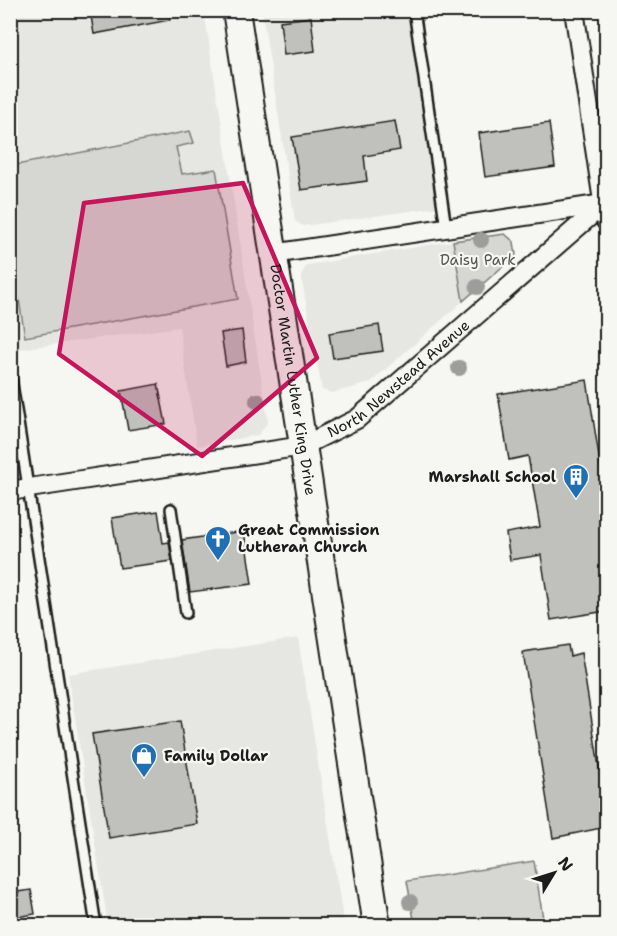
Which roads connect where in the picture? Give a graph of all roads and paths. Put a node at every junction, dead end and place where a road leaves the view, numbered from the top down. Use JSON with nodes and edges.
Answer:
{"nodes":[{"id":1,"x":236,"y":10,"type":"edge"},
{"id":2,"x":414,"y":10,"type":"edge"},
{"id":3,"x":574,"y":10,"type":"edge"},
{"id":4,"x":606,"y":209,"type":"edge"},
{"id":5,"x":446,"y":228,"type":"junction"},
{"id":6,"x":273,"y":254,"type":"junction"},
{"id":7,"x":10,"y":371,"type":"edge"},
{"id":8,"x":303,"y":446,"type":"junction"},
{"id":9,"x":29,"y":488,"type":"junction"},
{"id":10,"x":10,"y":491,"type":"edge"},
{"id":11,"x":171,"y":509,"type":"dead end"},
{"id":12,"x":186,"y":614,"type":"dead end"},
{"id":13,"x":96,"y":926,"type":"edge"},
{"id":14,"x":376,"y":926,"type":"edge"}],
"edges":[{"from":1,"to":6,"type":"main road","name":"Doctor Martin Luther King Drive"},
{"from":2,"to":5,"type":"lane"},
{"from":3,"to":4,"type":"street"},
{"from":4,"to":5,"type":"street"},
{"from":4,"to":8,"type":"street","name":"North Newstead Avenue"},
{"from":5,"to":6,"type":"street"},
{"from":6,"to":8,"type":"main road","name":"Doctor Martin Luther King Drive"},
{"from":7,"to":9,"type":"lane"},
{"from":8,"to":9,"type":"street","name":"North Newstead Avenue"},
{"from":8,"to":14,"type":"main road","name":"Doctor Martin Luther King Drive"},
{"from":9,"to":10,"type":"street","name":"North Newstead Avenue"},
{"from":9,"to":13,"type":"lane"},
{"from":11,"to":12,"type":"lane"}]}
